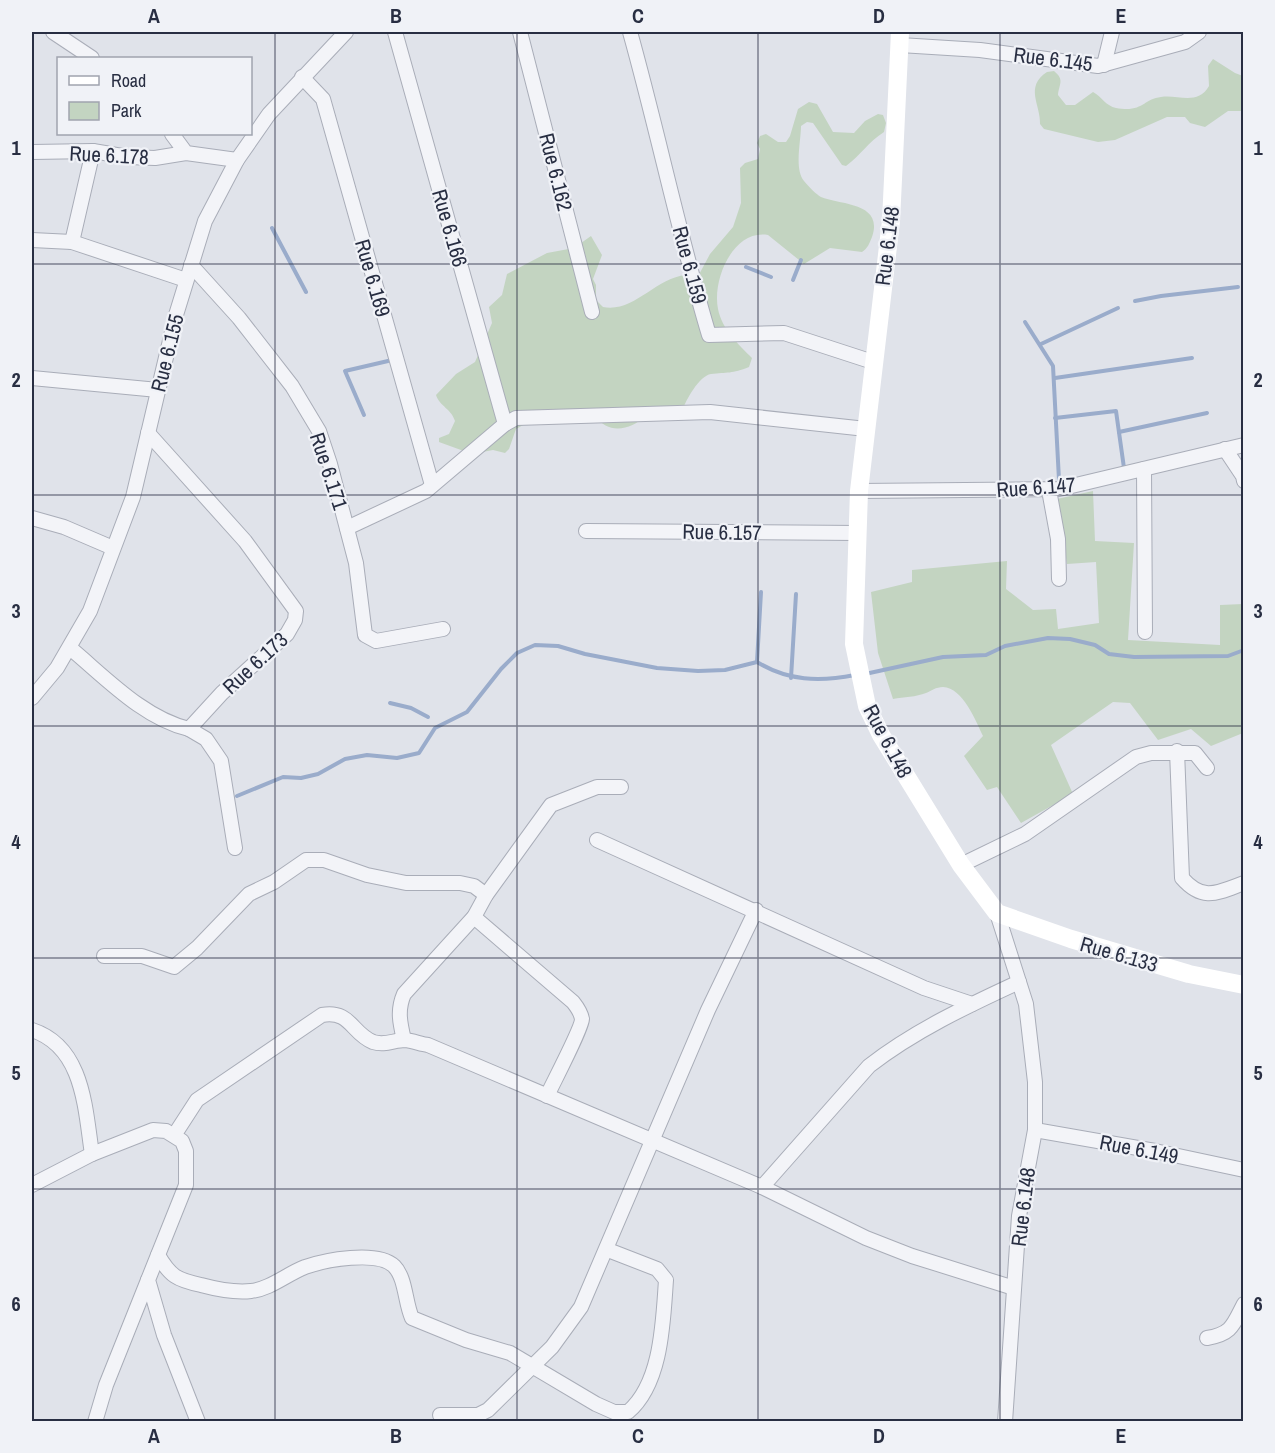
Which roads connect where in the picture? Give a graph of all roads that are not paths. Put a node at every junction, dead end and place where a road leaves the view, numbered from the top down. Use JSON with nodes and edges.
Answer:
{"nodes":[{"id":1,"x":53,"y":32,"type":"edge"},
{"id":2,"x":346,"y":32,"type":"edge"},
{"id":3,"x":395,"y":32,"type":"edge"},
{"id":4,"x":520,"y":32,"type":"edge"},
{"id":5,"x":630,"y":32,"type":"edge"},
{"id":6,"x":1112,"y":32,"type":"edge"},
{"id":7,"x":1199,"y":32,"type":"edge"},
{"id":8,"x":900,"y":38,"type":"edge"},
{"id":9,"x":90,"y":57,"type":"edge"},
{"id":10,"x":1104,"y":65,"type":"junction"},
{"id":11,"x":302,"y":77,"type":"junction"},
{"id":12,"x":173,"y":135,"type":"edge"},
{"id":13,"x":32,"y":152,"type":"edge"},
{"id":14,"x":93,"y":152,"type":"junction"},
{"id":15,"x":186,"y":153,"type":"junction"},
{"id":16,"x":237,"y":160,"type":"junction"},
{"id":17,"x":32,"y":240,"type":"edge"},
{"id":18,"x":72,"y":242,"type":"junction"},
{"id":19,"x":191,"y":266,"type":"junction"},
{"id":20,"x":186,"y":280,"type":"junction"},
{"id":21,"x":592,"y":312,"type":"dead end"},
{"id":22,"x":873,"y":362,"type":"junction"},
{"id":23,"x":32,"y":378,"type":"edge"},
{"id":24,"x":158,"y":390,"type":"junction"},
{"id":25,"x":505,"y":424,"type":"junction"},
{"id":26,"x":866,"y":429,"type":"junction"},
{"id":27,"x":148,"y":433,"type":"junction"},
{"id":28,"x":1244,"y":445,"type":"edge"},
{"id":29,"x":1225,"y":449,"type":"junction"},
{"id":30,"x":1144,"y":469,"type":"junction"},
{"id":31,"x":1244,"y":481,"type":"edge"},
{"id":32,"x":432,"y":485,"type":"junction"},
{"id":33,"x":1048,"y":490,"type":"junction"},
{"id":34,"x":860,"y":491,"type":"junction"},
{"id":35,"x":32,"y":518,"type":"edge"},
{"id":36,"x":347,"y":528,"type":"junction"},
{"id":37,"x":586,"y":531,"type":"dead end"},
{"id":38,"x":858,"y":533,"type":"junction"},
{"id":39,"x":113,"y":548,"type":"junction"},
{"id":40,"x":1059,"y":579,"type":"dead end"},
{"id":41,"x":443,"y":629,"type":"dead end"},
{"id":42,"x":1145,"y":632,"type":"dead end"},
{"id":43,"x":70,"y":648,"type":"junction"},
{"id":44,"x":32,"y":698,"type":"edge"},
{"id":45,"x":189,"y":729,"type":"junction"},
{"id":46,"x":1177,"y":751,"type":"junction"},
{"id":47,"x":1207,"y":768,"type":"dead end"},
{"id":48,"x":621,"y":787,"type":"dead end"},
{"id":49,"x":597,"y":840,"type":"dead end"},
{"id":50,"x":235,"y":848,"type":"dead end"},
{"id":51,"x":961,"y":865,"type":"junction"},
{"id":52,"x":1244,"y":883,"type":"edge"},
{"id":53,"x":486,"y":896,"type":"junction"},
{"id":54,"x":756,"y":910,"type":"junction"},
{"id":55,"x":997,"y":912,"type":"junction"},
{"id":56,"x":474,"y":917,"type":"junction"},
{"id":57,"x":104,"y":956,"type":"dead end"},
{"id":58,"x":1018,"y":982,"type":"junction"},
{"id":59,"x":1244,"y":985,"type":"edge"},
{"id":60,"x":972,"y":1004,"type":"junction"},
{"id":61,"x":32,"y":1030,"type":"edge"},
{"id":62,"x":404,"y":1040,"type":"junction"},
{"id":63,"x":547,"y":1096,"type":"junction"},
{"id":64,"x":1035,"y":1130,"type":"junction"},
{"id":65,"x":175,"y":1134,"type":"junction"},
{"id":66,"x":651,"y":1142,"type":"junction"},
{"id":67,"x":92,"y":1154,"type":"junction"},
{"id":68,"x":1244,"y":1170,"type":"edge"},
{"id":69,"x":32,"y":1185,"type":"edge"},
{"id":70,"x":762,"y":1187,"type":"junction"},
{"id":71,"x":608,"y":1250,"type":"junction"},
{"id":72,"x":158,"y":1255,"type":"junction"},
{"id":73,"x":148,"y":1280,"type":"junction"},
{"id":74,"x":1014,"y":1288,"type":"junction"},
{"id":75,"x":1244,"y":1304,"type":"edge"},
{"id":76,"x":1208,"y":1338,"type":"dead end"},
{"id":77,"x":534,"y":1366,"type":"junction"},
{"id":78,"x":440,"y":1415,"type":"dead end"},
{"id":79,"x":95,"y":1422,"type":"edge"},
{"id":80,"x":198,"y":1422,"type":"edge"},
{"id":81,"x":1005,"y":1422,"type":"edge"}],
"edges":[{"from":1,"to":9,"type":"street"},
{"from":2,"to":11,"type":"street","name":"Rue 6.155"},
{"from":3,"to":25,"type":"street","name":"Rue 6.166"},
{"from":4,"to":21,"type":"street","name":"Rue 6.162"},
{"from":5,"to":22,"type":"street","name":"Rue 6.159"},
{"from":6,"to":10,"type":"street"},
{"from":7,"to":10,"type":"street","name":"Rue 6.145"},
{"from":8,"to":10,"type":"street","name":"Rue 6.145"},
{"from":8,"to":22,"type":"street","name":"Rue 6.148"},
{"from":11,"to":16,"type":"street","name":"Rue 6.155"},
{"from":11,"to":32,"type":"street","name":"Rue 6.169"},
{"from":12,"to":15,"type":"street"},
{"from":13,"to":14,"type":"street","name":"Rue 6.178"},
{"from":14,"to":15,"type":"street","name":"Rue 6.178"},
{"from":14,"to":18,"type":"street"},
{"from":15,"to":16,"type":"street","name":"Rue 6.178"},
{"from":16,"to":19,"type":"street","name":"Rue 6.155"},
{"from":17,"to":18,"type":"street"},
{"from":18,"to":20,"type":"street"},
{"from":19,"to":20,"type":"street","name":"Rue 6.155"},
{"from":19,"to":36,"type":"street","name":"Rue 6.171"},
{"from":20,"to":24,"type":"street","name":"Rue 6.155"},
{"from":22,"to":26,"type":"street","name":"Rue 6.148"},
{"from":23,"to":24,"type":"street"},
{"from":24,"to":27,"type":"street","name":"Rue 6.155"},
{"from":25,"to":26,"type":"street"},
{"from":25,"to":32,"type":"street"},
{"from":26,"to":34,"type":"street","name":"Rue 6.148"},
{"from":27,"to":39,"type":"street","name":"Rue 6.155"},
{"from":27,"to":45,"type":"street","name":"Rue 6.173"},
{"from":28,"to":29,"type":"street","name":"Rue 6.147"},
{"from":29,"to":30,"type":"street","name":"Rue 6.147"},
{"from":29,"to":31,"type":"street"},
{"from":30,"to":33,"type":"street","name":"Rue 6.147"},
{"from":30,"to":42,"type":"street"},
{"from":32,"to":36,"type":"street"},
{"from":33,"to":34,"type":"street","name":"Rue 6.147"},
{"from":33,"to":40,"type":"street"},
{"from":34,"to":38,"type":"street","name":"Rue 6.148"},
{"from":35,"to":39,"type":"street"},
{"from":36,"to":41,"type":"street","name":"Rue 6.171"},
{"from":37,"to":38,"type":"street","name":"Rue 6.157"},
{"from":38,"to":51,"type":"street","name":"Rue 6.148"},
{"from":39,"to":43,"type":"street","name":"Rue 6.155"},
{"from":43,"to":44,"type":"street","name":"Rue 6.155"},
{"from":43,"to":45,"type":"street"},
{"from":45,"to":50,"type":"street"},
{"from":46,"to":47,"type":"street"},
{"from":46,"to":51,"type":"street"},
{"from":46,"to":52,"type":"street"},
{"from":48,"to":53,"type":"street"},
{"from":49,"to":54,"type":"street"},
{"from":51,"to":55,"type":"street","name":"Rue 6.148"},
{"from":53,"to":56,"type":"street"},
{"from":53,"to":57,"type":"street"},
{"from":54,"to":60,"type":"street"},
{"from":54,"to":66,"type":"street"},
{"from":55,"to":58,"type":"street","name":"Rue 6.148"},
{"from":55,"to":59,"type":"street","name":"Rue 6.133"},
{"from":56,"to":62,"type":"street"},
{"from":56,"to":63,"type":"street"},
{"from":58,"to":60,"type":"street"},
{"from":58,"to":64,"type":"street","name":"Rue 6.148"},
{"from":60,"to":70,"type":"street"},
{"from":61,"to":67,"type":"street"},
{"from":62,"to":63,"type":"street"},
{"from":62,"to":65,"type":"street"},
{"from":63,"to":66,"type":"street"},
{"from":64,"to":68,"type":"street","name":"Rue 6.149"},
{"from":64,"to":74,"type":"street","name":"Rue 6.148"},
{"from":65,"to":67,"type":"street"},
{"from":65,"to":72,"type":"street"},
{"from":66,"to":70,"type":"street"},
{"from":66,"to":71,"type":"street"},
{"from":67,"to":69,"type":"street"},
{"from":70,"to":74,"type":"street"},
{"from":71,"to":77,"type":"street"},
{"from":71,"to":77,"type":"street"},
{"from":72,"to":73,"type":"street"},
{"from":72,"to":77,"type":"street"},
{"from":73,"to":79,"type":"street"},
{"from":73,"to":80,"type":"street"},
{"from":74,"to":81,"type":"street","name":"Rue 6.148"},
{"from":75,"to":76,"type":"street"},
{"from":77,"to":78,"type":"street"}]}
